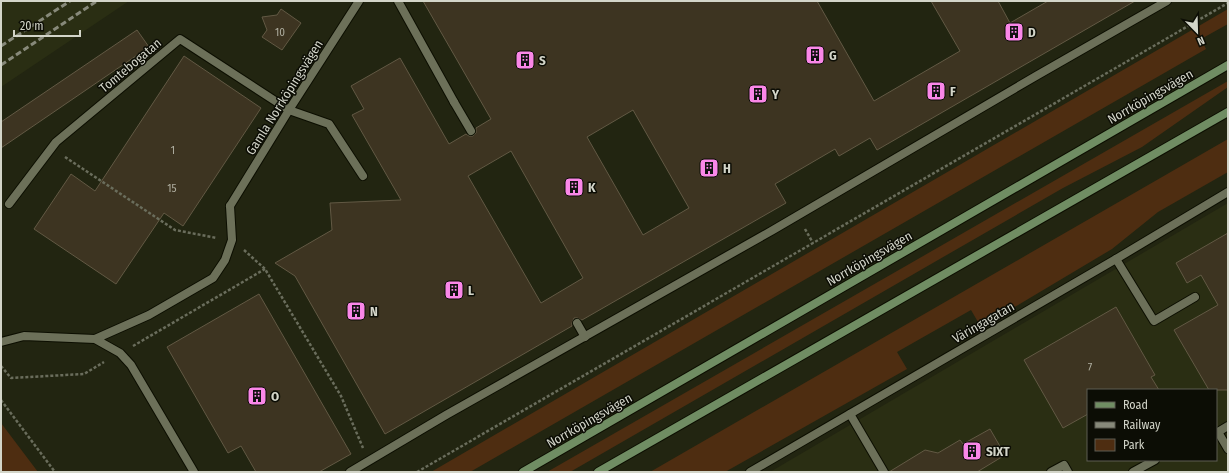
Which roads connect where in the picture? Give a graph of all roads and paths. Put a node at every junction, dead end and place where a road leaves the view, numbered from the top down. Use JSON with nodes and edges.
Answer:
{"nodes":[{"id":1,"x":359,"y":1,"type":"edge"},
{"id":2,"x":398,"y":1,"type":"edge"},
{"id":3,"x":1167,"y":1,"type":"edge"},
{"id":4,"x":1228,"y":3,"type":"edge"},
{"id":5,"x":1228,"y":66,"type":"edge"},
{"id":6,"x":289,"y":110,"type":"junction"},
{"id":7,"x":1228,"y":112,"type":"edge"},
{"id":8,"x":471,"y":131,"type":"dead end"},
{"id":9,"x":51,"y":148,"type":"junction"},
{"id":10,"x":363,"y":176,"type":"dead end"},
{"id":11,"x":1228,"y":192,"type":"edge"},
{"id":12,"x":9,"y":204,"type":"dead end"},
{"id":13,"x":232,"y":240,"type":"junction"},
{"id":14,"x":1116,"y":259,"type":"junction"},
{"id":15,"x":1195,"y":297,"type":"dead end"},
{"id":16,"x":577,"y":323,"type":"dead end"},
{"id":17,"x":585,"y":337,"type":"junction"},
{"id":18,"x":95,"y":339,"type":"junction"},
{"id":19,"x":1,"y":342,"type":"edge"},
{"id":20,"x":1,"y":400,"type":"edge"},
{"id":21,"x":850,"y":414,"type":"junction"},
{"id":22,"x":1228,"y":426,"type":"edge"},
{"id":23,"x":1228,"y":449,"type":"edge"},
{"id":24,"x":371,"y":460,"type":"junction"},
{"id":25,"x":1153,"y":461,"type":"edge"},
{"id":26,"x":55,"y":472,"type":"edge"},
{"id":27,"x":194,"y":472,"type":"edge"},
{"id":28,"x":350,"y":472,"type":"edge"},
{"id":29,"x":417,"y":472,"type":"edge"},
{"id":30,"x":523,"y":472,"type":"edge"},
{"id":31,"x":598,"y":472,"type":"edge"},
{"id":32,"x":750,"y":472,"type":"edge"},
{"id":33,"x":884,"y":472,"type":"edge"},
{"id":34,"x":1051,"y":472,"type":"edge"},
{"id":35,"x":1068,"y":472,"type":"edge"},
{"id":36,"x":1134,"y":472,"type":"edge"}],
"edges":[{"from":1,"to":6,"type":"street","name":"Gamla Norrköpingsvägen"},
{"from":2,"to":8,"type":"street"},
{"from":3,"to":17,"type":"street"},
{"from":4,"to":29,"type":"path"},
{"from":5,"to":30,"type":"main road","name":"Norrköpingsvägen"},
{"from":6,"to":9,"type":"street","name":"Tomtebogatan"},
{"from":6,"to":10,"type":"street"},
{"from":6,"to":13,"type":"street","name":"Gamla Norrköpingsvägen"},
{"from":7,"to":31,"type":"main road"},
{"from":9,"to":12,"type":"street","name":"Tomtebogatan"},
{"from":9,"to":13,"type":"path"},
{"from":11,"to":14,"type":"street","name":"Väringagatan"},
{"from":13,"to":18,"type":"street"},
{"from":13,"to":24,"type":"path"},
{"from":14,"to":15,"type":"street"},
{"from":14,"to":21,"type":"street","name":"Väringagatan"},
{"from":16,"to":17,"type":"street"},
{"from":17,"to":24,"type":"street"},
{"from":18,"to":19,"type":"street"},
{"from":18,"to":27,"type":"street"},
{"from":20,"to":26,"type":"path"},
{"from":21,"to":32,"type":"street","name":"Väringagatan"},
{"from":21,"to":33,"type":"street"},
{"from":22,"to":23,"type":"street"},
{"from":24,"to":28,"type":"street"},
{"from":25,"to":36,"type":"street"},
{"from":34,"to":35,"type":"street"}]}
